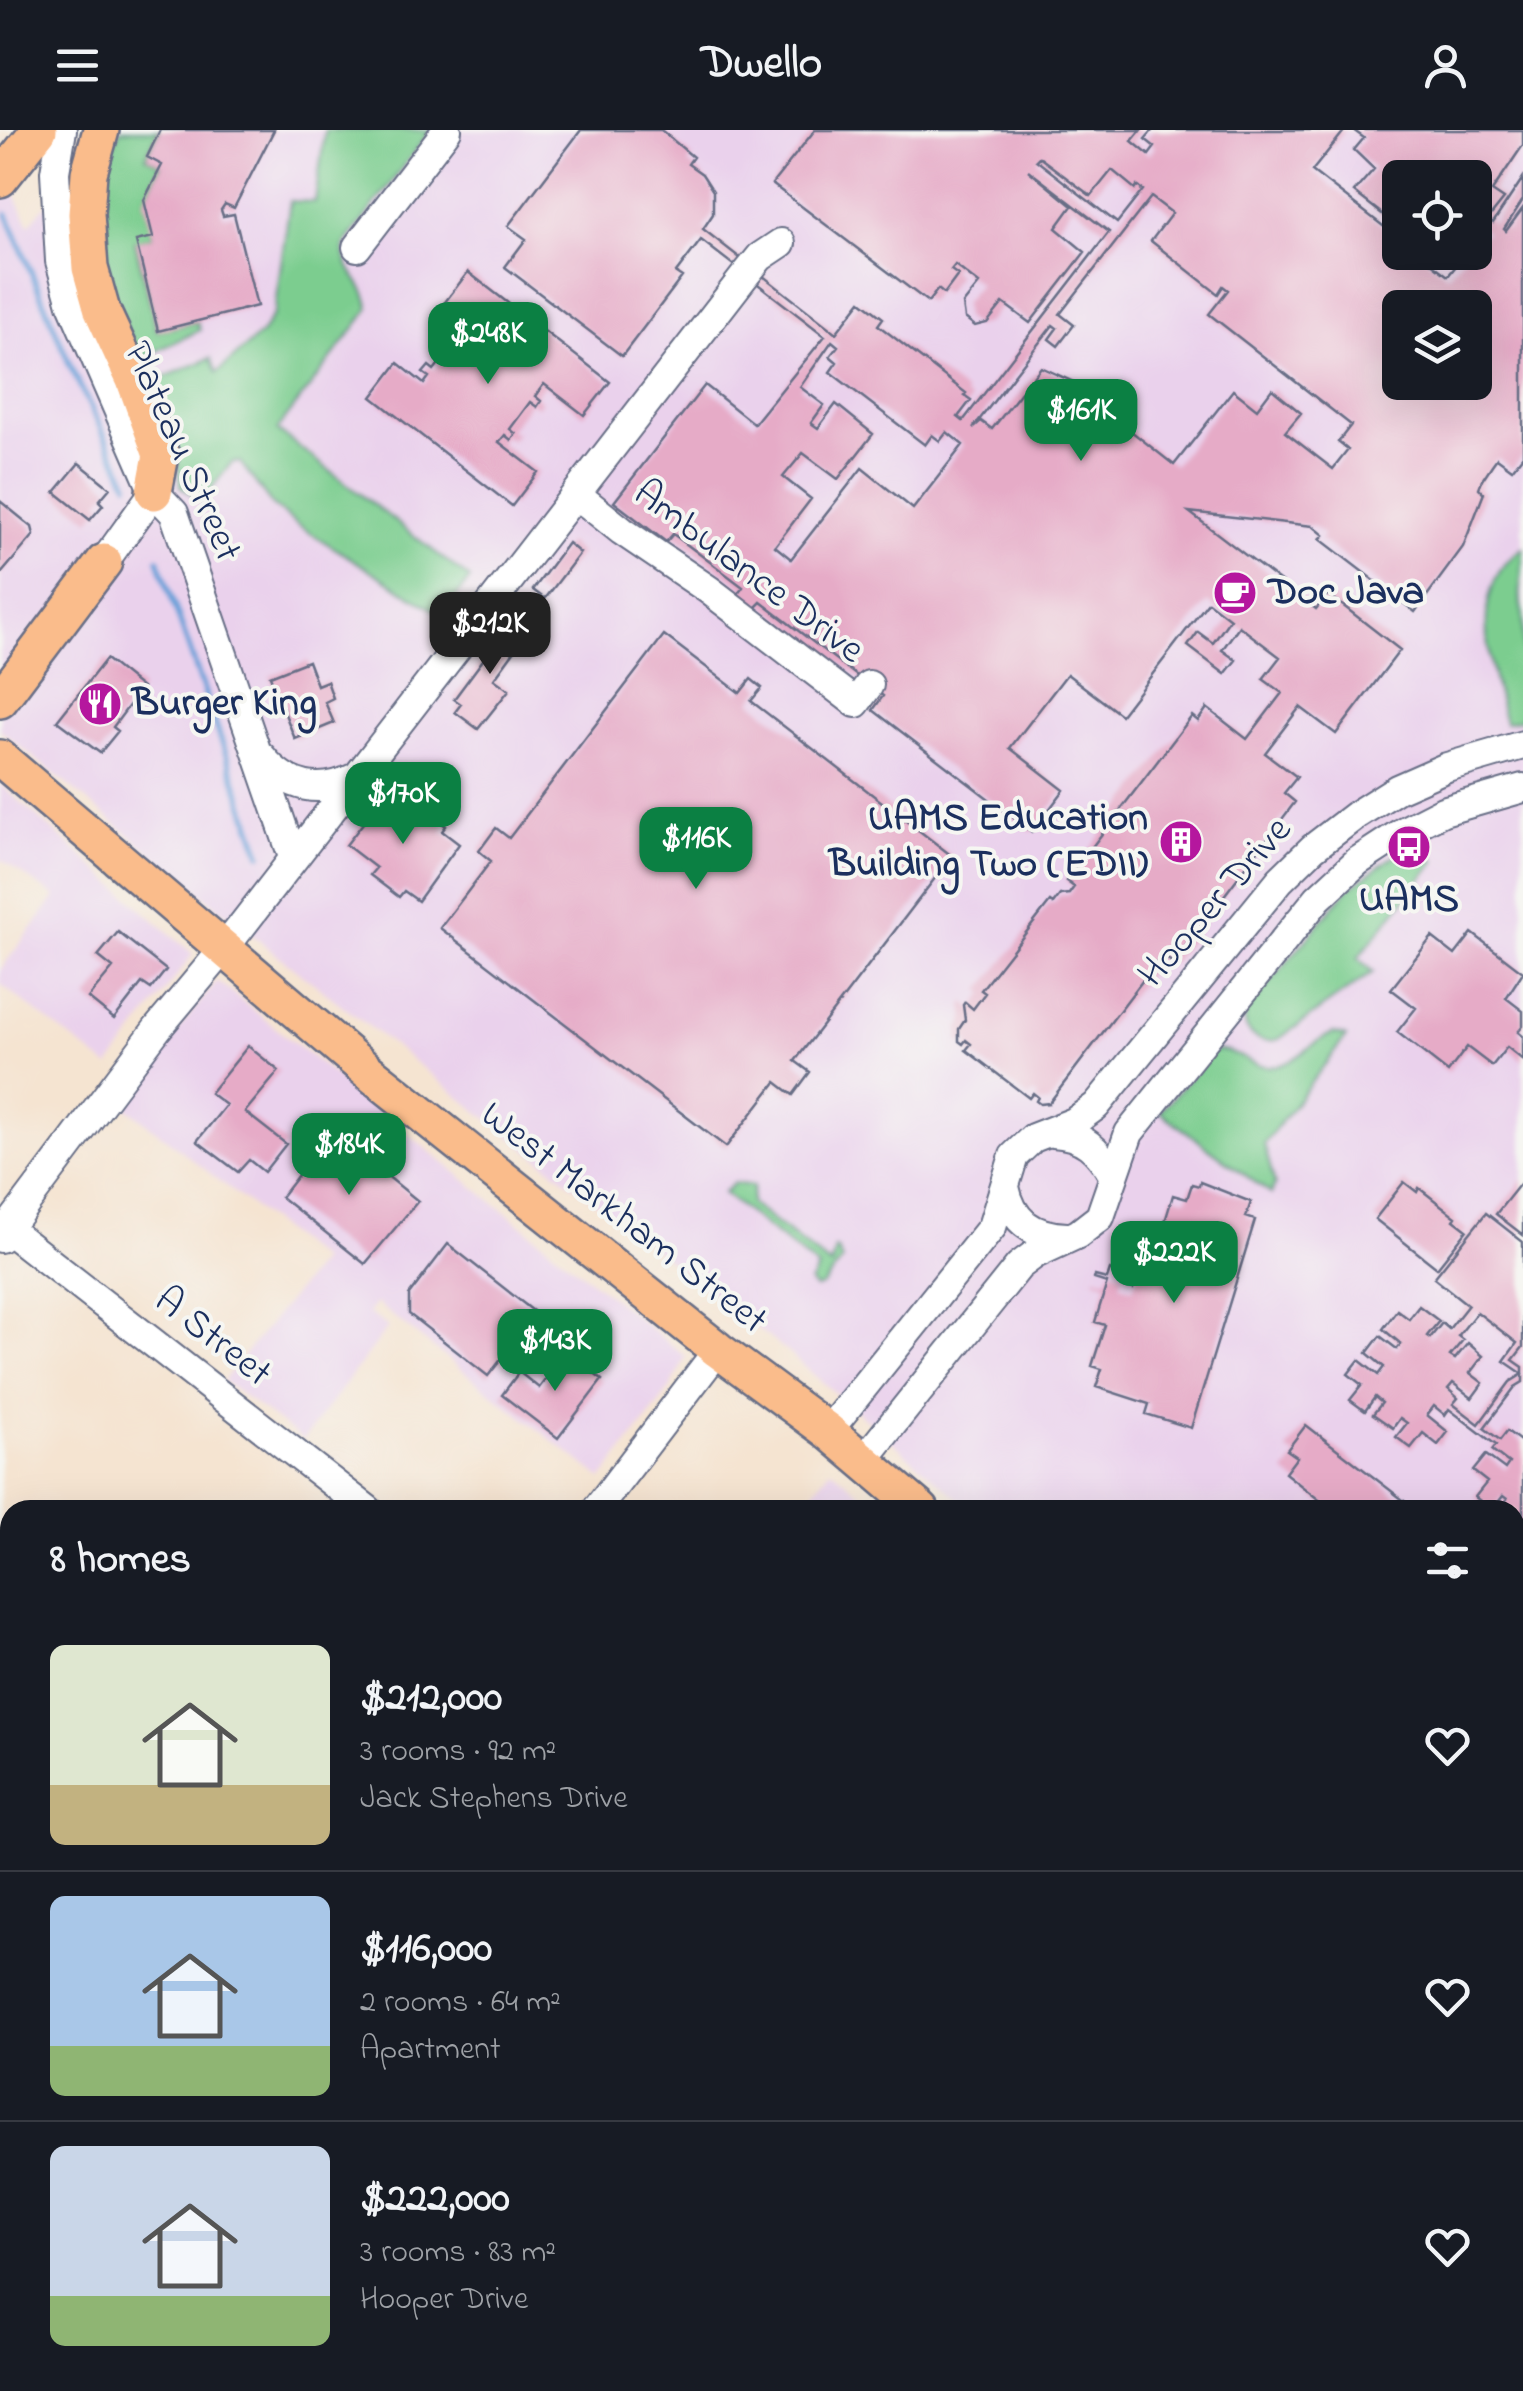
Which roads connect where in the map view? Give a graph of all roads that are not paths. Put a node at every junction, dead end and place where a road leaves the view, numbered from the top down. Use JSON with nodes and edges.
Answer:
{"nodes":[{"id":1,"x":39,"y":130,"type":"edge"},
{"id":2,"x":62,"y":130,"type":"edge"},
{"id":3,"x":101,"y":130,"type":"edge"},
{"id":4,"x":447,"y":130,"type":"edge"},
{"id":5,"x":4,"y":163,"type":"edge"},
{"id":6,"x":780,"y":243,"type":"dead end"},
{"id":7,"x":356,"y":247,"type":"dead end"},
{"id":8,"x":154,"y":492,"type":"junction"},
{"id":9,"x":576,"y":494,"type":"junction"},
{"id":10,"x":104,"y":562,"type":"joint"},
{"id":11,"x":869,"y":686,"type":"dead end"},
{"id":12,"x":0,"y":700,"type":"edge"},
{"id":13,"x":1523,"y":745,"type":"edge"},
{"id":14,"x":256,"y":748,"type":"junction"},
{"id":15,"x":0,"y":758,"type":"edge"},
{"id":16,"x":358,"y":776,"type":"junction"},
{"id":17,"x":1523,"y":788,"type":"edge"},
{"id":18,"x":293,"y":857,"type":"junction"},
{"id":19,"x":223,"y":950,"type":"junction"},
{"id":20,"x":1053,"y":1132,"type":"junction"},
{"id":21,"x":1112,"y":1175,"type":"junction"},
{"id":22,"x":1005,"y":1187,"type":"junction"},
{"id":23,"x":4,"y":1233,"type":"edge"},
{"id":24,"x":1067,"y":1237,"type":"junction"},
{"id":25,"x":718,"y":1350,"type":"junction"},
{"id":26,"x":828,"y":1431,"type":"junction"},
{"id":27,"x":863,"y":1460,"type":"junction"},
{"id":28,"x":355,"y":1500,"type":"edge"},
{"id":29,"x":604,"y":1500,"type":"edge"},
{"id":30,"x":909,"y":1500,"type":"edge"}],
"edges":[{"from":1,"to":5,"type":"main road"},
{"from":2,"to":8,"type":"street","name":"Plateau Street"},
{"from":3,"to":8,"type":"main road"},
{"from":4,"to":7,"type":"street"},
{"from":6,"to":9,"type":"street"},
{"from":8,"to":10,"type":"street"},
{"from":8,"to":14,"type":"street","name":"Plateau Street"},
{"from":9,"to":11,"type":"street","name":"Ambulance Drive"},
{"from":9,"to":16,"type":"street"},
{"from":10,"to":12,"type":"main road"},
{"from":13,"to":20,"type":"street","name":"Hooper Drive"},
{"from":14,"to":16,"type":"street"},
{"from":14,"to":18,"type":"street","name":"Plateau Street"},
{"from":15,"to":19,"type":"main road","name":"West Markham Street"},
{"from":16,"to":18,"type":"street"},
{"from":17,"to":21,"type":"street","name":"Hooper Drive"},
{"from":18,"to":19,"type":"street"},
{"from":19,"to":23,"type":"street"},
{"from":19,"to":25,"type":"main road","name":"West Markham Street"},
{"from":20,"to":21,"type":"street"},
{"from":20,"to":22,"type":"street","name":"Hooper Drive"},
{"from":21,"to":24,"type":"street","name":"Hooper Drive"},
{"from":22,"to":24,"type":"street"},
{"from":22,"to":26,"type":"street","name":"Hooper Drive"},
{"from":23,"to":28,"type":"street","name":"A Street"},
{"from":24,"to":27,"type":"street","name":"Hooper Drive"},
{"from":25,"to":26,"type":"main road","name":"West Markham Street"},
{"from":25,"to":29,"type":"street"},
{"from":26,"to":27,"type":"main road","name":"West Markham Street"},
{"from":27,"to":30,"type":"main road","name":"West Markham Street"}]}
